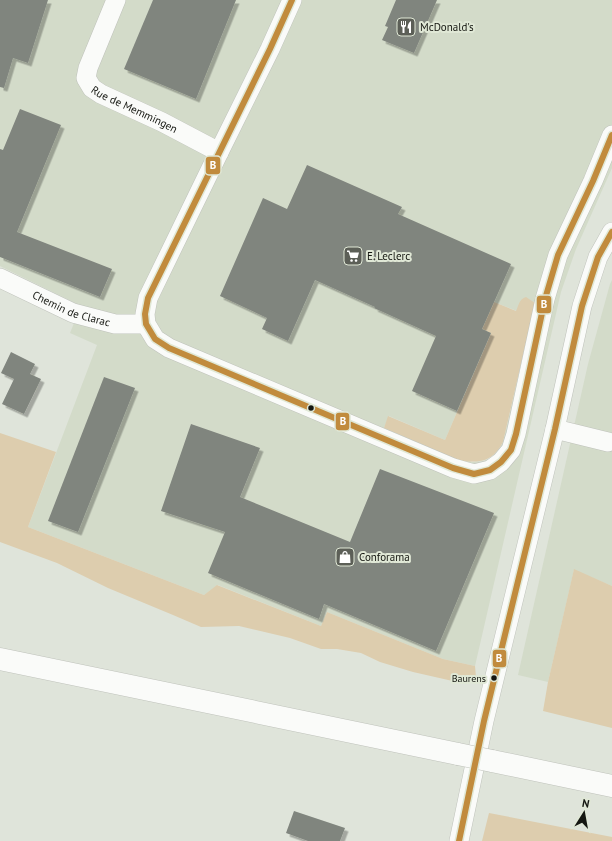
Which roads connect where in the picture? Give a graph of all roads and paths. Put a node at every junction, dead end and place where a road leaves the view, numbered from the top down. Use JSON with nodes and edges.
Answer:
{"nodes":[{"id":1,"x":116,"y":0,"type":"edge"},
{"id":2,"x":292,"y":0,"type":"edge"},
{"id":3,"x":612,"y":135,"type":"edge"},
{"id":4,"x":219,"y":152,"type":"junction"},
{"id":5,"x":612,"y":232,"type":"edge"},
{"id":6,"x":0,"y":278,"type":"edge"},
{"id":7,"x":146,"y":324,"type":"junction"},
{"id":8,"x":555,"y":429,"type":"junction"},
{"id":9,"x":611,"y":444,"type":"edge"},
{"id":10,"x":0,"y":658,"type":"edge"},
{"id":11,"x":612,"y":786,"type":"edge"},
{"id":12,"x":459,"y":841,"type":"edge"}],
"edges":[{"from":1,"to":4,"type":"street","name":"Rue de Memmingen"},
{"from":2,"to":4,"type":"street"},
{"from":3,"to":7,"type":"street"},
{"from":4,"to":7,"type":"street"},
{"from":5,"to":8,"type":"street"},
{"from":6,"to":7,"type":"street","name":"Chemin de Clarac"},
{"from":8,"to":9,"type":"street"},
{"from":8,"to":12,"type":"street"},
{"from":10,"to":11,"type":"highway","bridge":true}]}
